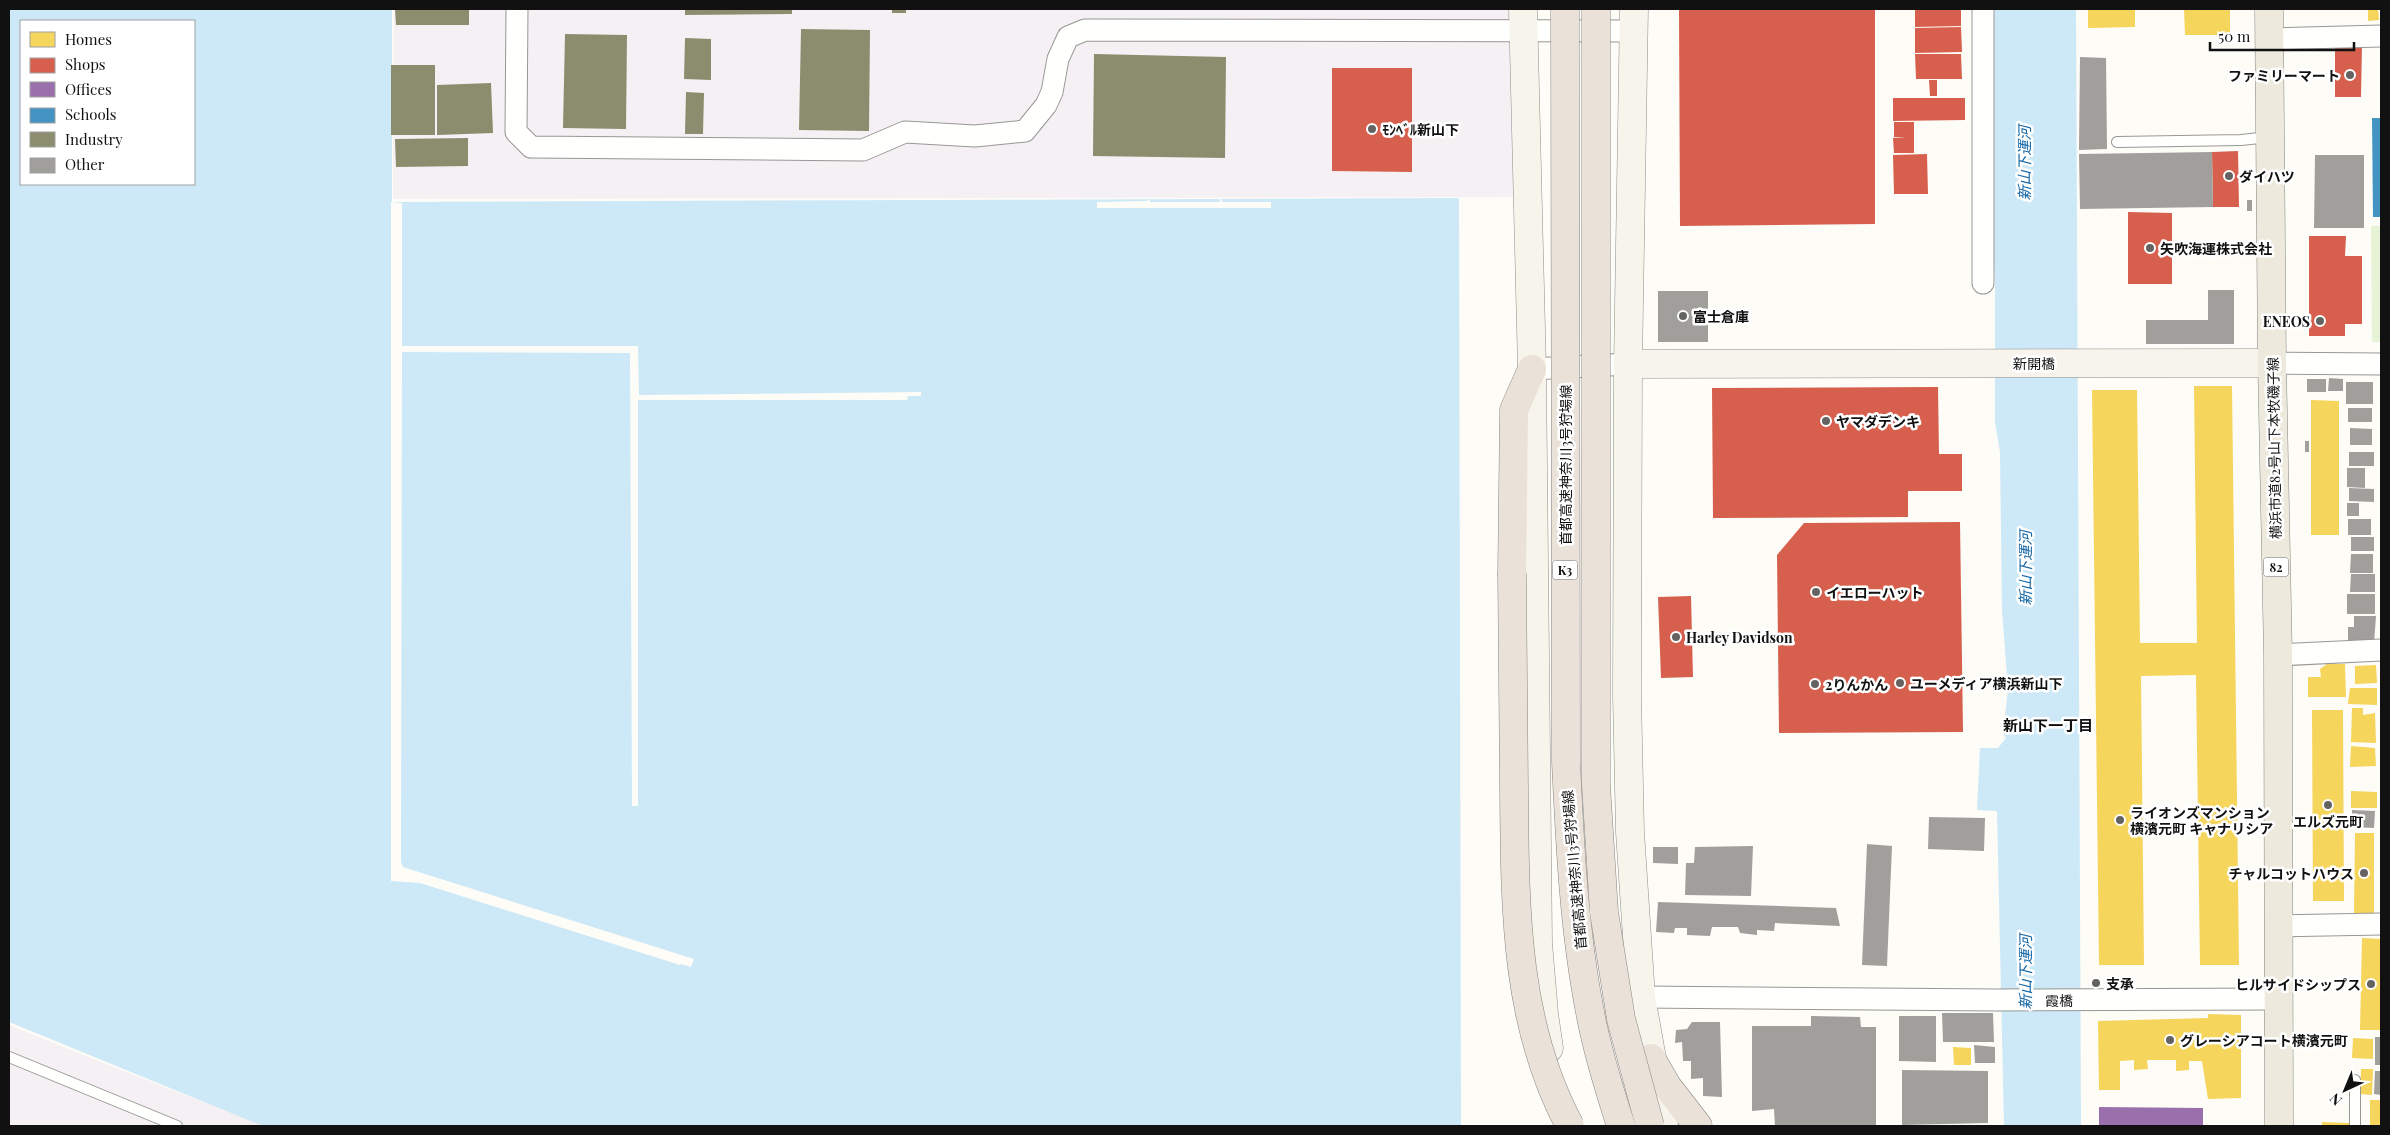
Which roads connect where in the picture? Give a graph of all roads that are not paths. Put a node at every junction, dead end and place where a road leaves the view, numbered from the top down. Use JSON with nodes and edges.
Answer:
{"nodes":[{"id":1,"x":518,"y":9,"type":"edge"},
{"id":2,"x":1565,"y":9,"type":"edge"},
{"id":3,"x":1596,"y":9,"type":"edge"},
{"id":4,"x":1982,"y":9,"type":"edge"},
{"id":5,"x":2269,"y":9,"type":"edge"},
{"id":6,"x":1523,"y":20,"type":"edge"},
{"id":7,"x":1634,"y":20,"type":"edge"},
{"id":8,"x":2381,"y":36,"type":"edge"},
{"id":9,"x":2269,"y":39,"type":"junction"},
{"id":10,"x":2270,"y":137,"type":"junction"},
{"id":11,"x":2117,"y":142,"type":"dead end"},
{"id":12,"x":1983,"y":284,"type":"dead end"},
{"id":13,"x":2272,"y":363,"type":"junction"},
{"id":14,"x":1628,"y":364,"type":"junction"},
{"id":15,"x":2381,"y":364,"type":"edge"},
{"id":16,"x":1532,"y":369,"type":"junction"},
{"id":17,"x":2381,"y":650,"type":"edge"},
{"id":18,"x":2278,"y":655,"type":"junction"},
{"id":19,"x":2381,"y":924,"type":"edge"},
{"id":20,"x":2278,"y":926,"type":"junction"},
{"id":21,"x":1641,"y":997,"type":"junction"},
{"id":22,"x":2278,"y":998,"type":"junction"},
{"id":23,"x":9,"y":1057,"type":"edge"},
{"id":24,"x":1651,"y":1058,"type":"junction"},
{"id":25,"x":2355,"y":1080,"type":"dead end"},
{"id":26,"x":177,"y":1126,"type":"edge"},
{"id":27,"x":1561,"y":1126,"type":"edge"},
{"id":28,"x":1570,"y":1126,"type":"edge"},
{"id":29,"x":1621,"y":1126,"type":"edge"},
{"id":30,"x":1650,"y":1126,"type":"edge"},
{"id":31,"x":1664,"y":1126,"type":"edge"},
{"id":32,"x":1698,"y":1126,"type":"edge"},
{"id":33,"x":2279,"y":1126,"type":"edge"},
{"id":34,"x":2355,"y":1126,"type":"edge"}],
"edges":[{"from":1,"to":6,"type":"street"},
{"from":2,"to":29,"type":"highway","name":"首都高速神奈川3号狩場線","number":"K3","bridge":true},
{"from":3,"to":30,"type":"highway","name":"首都高速神奈川3号狩場線","number":"K3","bridge":true},
{"from":4,"to":12,"type":"street"},
{"from":5,"to":9,"type":"main road","name":"横浜市道82号山下本牧磯子線","number":"82"},
{"from":6,"to":7,"type":"street"},
{"from":6,"to":16,"type":"street"},
{"from":7,"to":14,"type":"street"},
{"from":8,"to":9,"type":"street"},
{"from":9,"to":10,"type":"main road","name":"横浜市道82号山下本牧磯子線","number":"82"},
{"from":10,"to":11,"type":"lane"},
{"from":10,"to":13,"type":"main road","name":"横浜市道82号山下本牧磯子線","number":"82"},
{"from":13,"to":14,"type":"street","name":"新開橋"},
{"from":13,"to":15,"type":"street"},
{"from":13,"to":18,"type":"main road","name":"横浜市道82号山下本牧磯子線","number":"82"},
{"from":14,"to":16,"type":"street"},
{"from":14,"to":21,"type":"street"},
{"from":16,"to":27,"type":"street"},
{"from":16,"to":28,"type":"highway","bridge":true},
{"from":17,"to":18,"type":"street"},
{"from":18,"to":20,"type":"main road","name":"横浜市道82号山下本牧磯子線","number":"82"},
{"from":19,"to":20,"type":"street"},
{"from":20,"to":22,"type":"main road","name":"横浜市道82号山下本牧磯子線","number":"82"},
{"from":21,"to":22,"type":"street","name":"霞橋"},
{"from":21,"to":24,"type":"street"},
{"from":22,"to":33,"type":"main road","name":"横浜市道82号山下本牧磯子線","number":"82"},
{"from":23,"to":26,"type":"lane"},
{"from":24,"to":31,"type":"street"},
{"from":24,"to":32,"type":"highway"},
{"from":25,"to":34,"type":"lane"}]}
